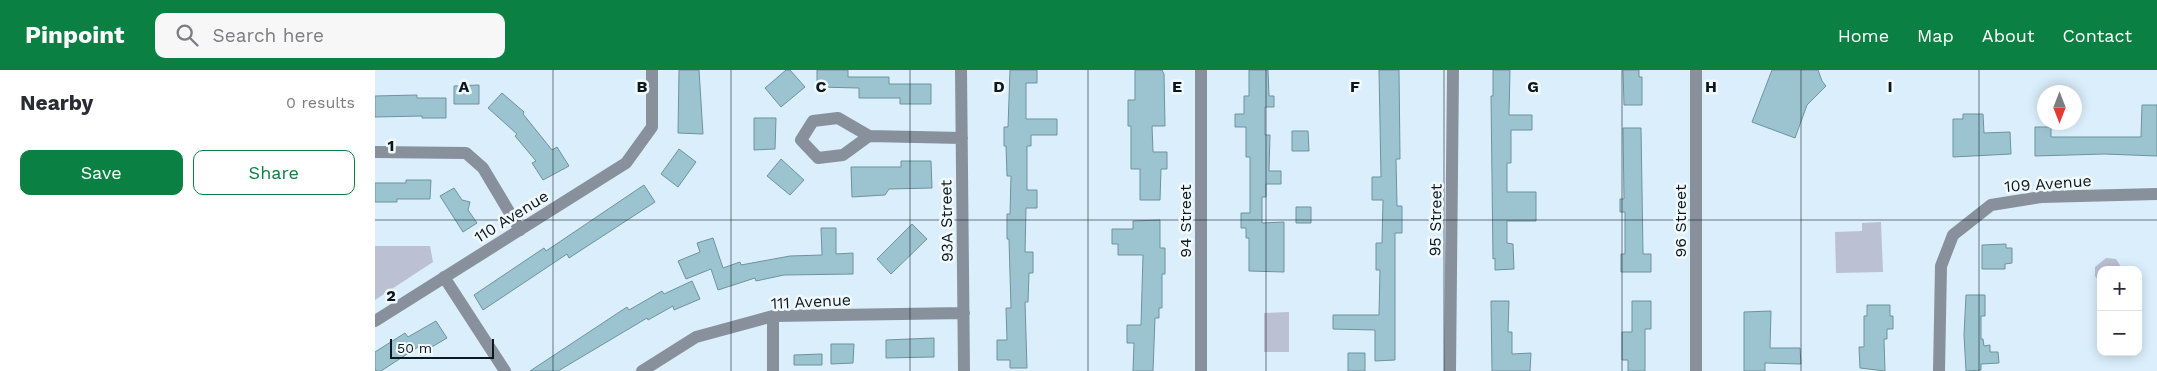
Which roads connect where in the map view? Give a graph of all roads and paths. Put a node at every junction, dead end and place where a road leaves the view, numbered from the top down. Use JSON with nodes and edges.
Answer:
{"nodes":[{"id":1,"x":652,"y":70,"type":"edge"},
{"id":2,"x":961,"y":70,"type":"edge"},
{"id":3,"x":1201,"y":70,"type":"edge"},
{"id":4,"x":1453,"y":70,"type":"edge"},
{"id":5,"x":1695,"y":70,"type":"edge"},
{"id":6,"x":869,"y":136,"type":"junction"},
{"id":7,"x":962,"y":138,"type":"junction"},
{"id":8,"x":375,"y":152,"type":"edge"},
{"id":9,"x":2157,"y":194,"type":"edge"},
{"id":10,"x":520,"y":230,"type":"junction"},
{"id":11,"x":445,"y":277,"type":"junction"},
{"id":12,"x":964,"y":313,"type":"junction"},
{"id":13,"x":773,"y":316,"type":"junction"},
{"id":14,"x":375,"y":321,"type":"edge"},
{"id":15,"x":505,"y":371,"type":"edge"},
{"id":16,"x":642,"y":371,"type":"edge"},
{"id":17,"x":773,"y":371,"type":"edge"},
{"id":18,"x":964,"y":371,"type":"edge"},
{"id":19,"x":1201,"y":371,"type":"edge"},
{"id":20,"x":1450,"y":371,"type":"edge"},
{"id":21,"x":1696,"y":371,"type":"edge"},
{"id":22,"x":1939,"y":371,"type":"edge"}],
"edges":[{"from":1,"to":10,"type":"street","name":"110 Avenue"},
{"from":2,"to":7,"type":"street","name":"93A Street"},
{"from":3,"to":19,"type":"street","name":"94 Street"},
{"from":4,"to":20,"type":"street","name":"95 Street"},
{"from":5,"to":21,"type":"street","name":"96 Street"},
{"from":6,"to":6,"type":"street"},
{"from":6,"to":7,"type":"street"},
{"from":7,"to":12,"type":"street","name":"93A Street"},
{"from":8,"to":10,"type":"street"},
{"from":9,"to":22,"type":"street","name":"109 Avenue"},
{"from":10,"to":11,"type":"street","name":"110 Avenue"},
{"from":11,"to":14,"type":"street","name":"110 Avenue"},
{"from":11,"to":15,"type":"street"},
{"from":12,"to":13,"type":"street","name":"111 Avenue"},
{"from":12,"to":18,"type":"street","name":"93A Street"},
{"from":13,"to":16,"type":"street","name":"111 Avenue"},
{"from":13,"to":17,"type":"street"}]}
